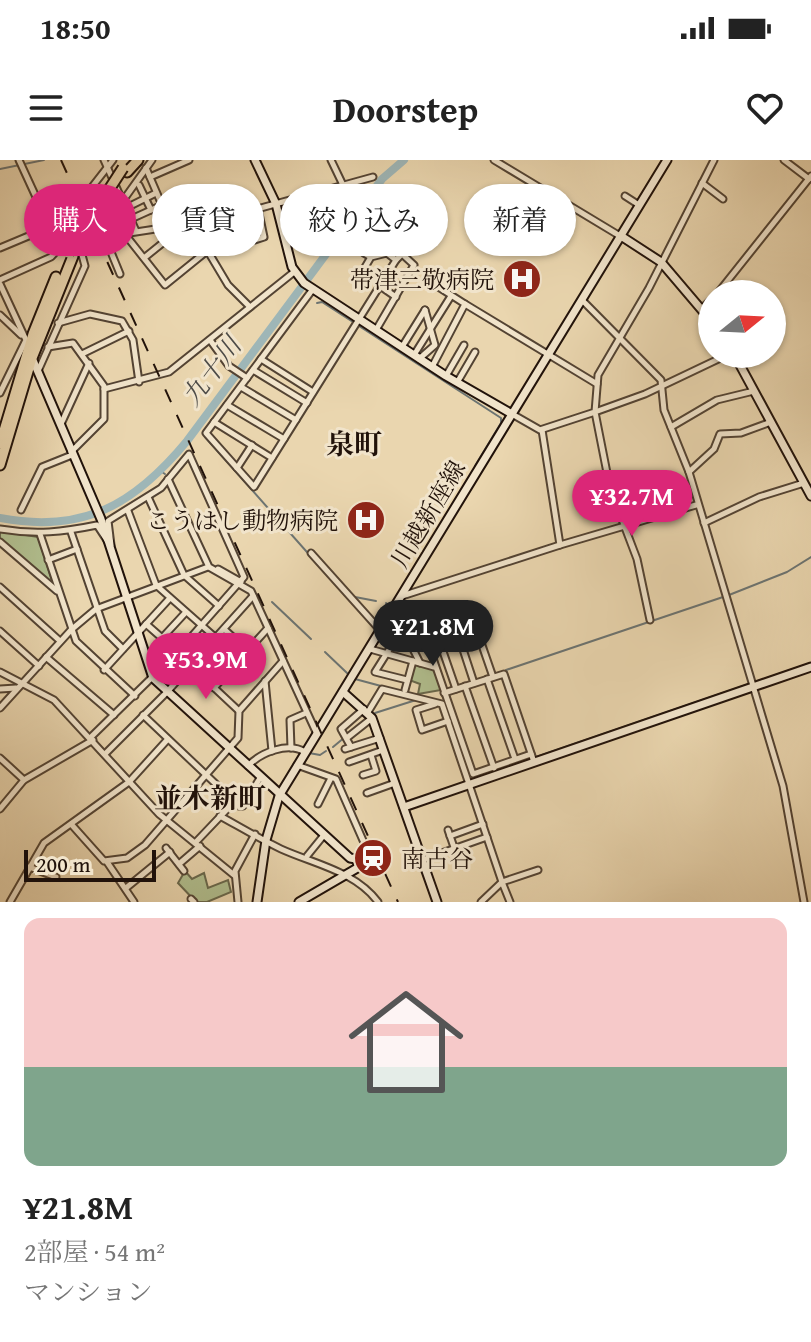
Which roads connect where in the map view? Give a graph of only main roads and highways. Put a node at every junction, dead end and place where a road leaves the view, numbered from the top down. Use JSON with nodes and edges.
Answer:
{"nodes":[{"id":1,"x":138,"y":160,"type":"edge"},
{"id":2,"x":126,"y":167,"type":"edge"},
{"id":3,"x":29,"y":349,"type":"junction"},
{"id":4,"x":0,"y":444,"type":"edge"},
{"id":5,"x":0,"y":465,"type":"edge"}],
"edges":[{"from":1,"to":2,"type":"highway"},
{"from":2,"to":3,"type":"highway","bridge":true},
{"from":3,"to":4,"type":"highway"},
{"from":3,"to":5,"type":"highway"}]}
